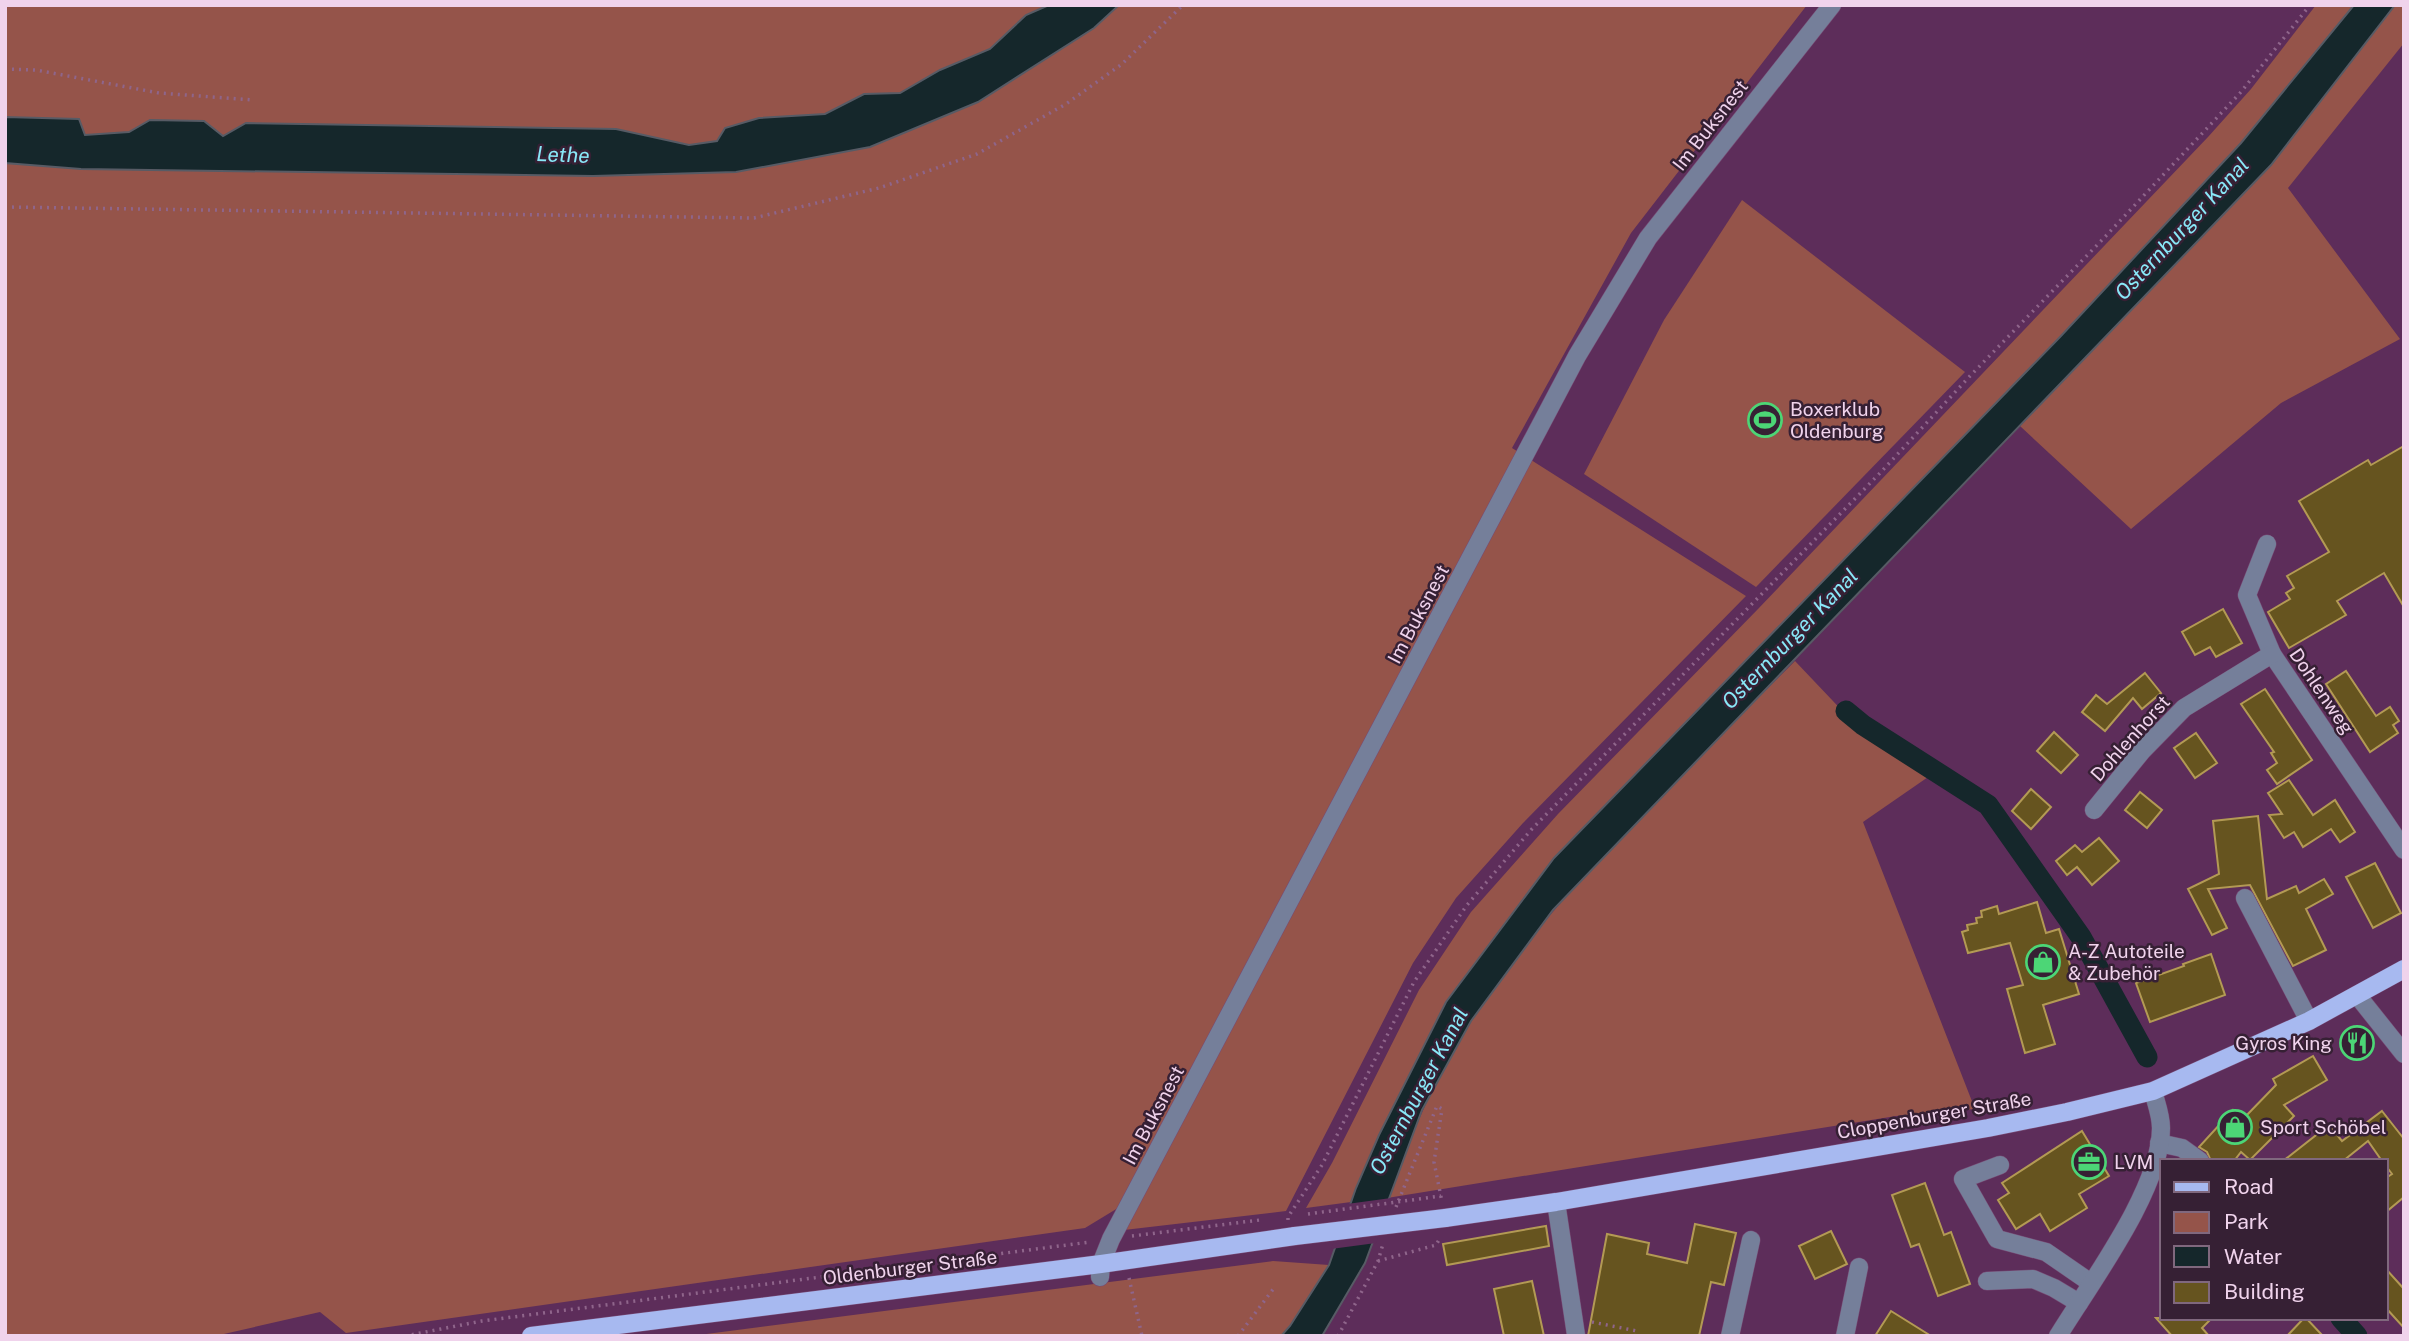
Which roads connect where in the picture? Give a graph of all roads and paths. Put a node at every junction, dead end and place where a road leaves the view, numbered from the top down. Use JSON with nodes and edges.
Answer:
{"nodes":[{"id":1,"x":1183,"y":5,"type":"edge"},
{"id":2,"x":1832,"y":5,"type":"edge"},
{"id":3,"x":2310,"y":5,"type":"edge"},
{"id":4,"x":5,"y":69,"type":"edge"},
{"id":5,"x":253,"y":100,"type":"dead end"},
{"id":6,"x":5,"y":207,"type":"edge"},
{"id":7,"x":2267,"y":544,"type":"dead end"},
{"id":8,"x":2272,"y":654,"type":"junction"},
{"id":9,"x":2094,"y":810,"type":"dead end"},
{"id":10,"x":2404,"y":850,"type":"edge"},
{"id":11,"x":2245,"y":898,"type":"dead end"},
{"id":12,"x":2404,"y":969,"type":"edge"},
{"id":13,"x":2357,"y":995,"type":"junction"},
{"id":14,"x":2309,"y":1021,"type":"junction"},
{"id":15,"x":2404,"y":1054,"type":"edge"},
{"id":16,"x":2153,"y":1091,"type":"junction"},
{"id":17,"x":1442,"y":1109,"type":"dead end"},
{"id":18,"x":2159,"y":1143,"type":"junction"},
{"id":19,"x":2197,"y":1159,"type":"edge"},
{"id":20,"x":2000,"y":1165,"type":"dead end"},
{"id":21,"x":1556,"y":1202,"type":"junction"},
{"id":22,"x":1303,"y":1214,"type":"dead end"},
{"id":23,"x":1288,"y":1217,"type":"dead end"},
{"id":24,"x":1261,"y":1220,"type":"dead end"},
{"id":25,"x":1295,"y":1236,"type":"joint"},
{"id":26,"x":1111,"y":1239,"type":"junction"},
{"id":27,"x":1751,"y":1240,"type":"dead end"},
{"id":28,"x":1436,"y":1244,"type":"dead end"},
{"id":29,"x":1378,"y":1261,"type":"dead end"},
{"id":30,"x":1859,"y":1266,"type":"dead end"},
{"id":31,"x":1100,"y":1270,"type":"junction"},
{"id":32,"x":1128,"y":1273,"type":"dead end"},
{"id":33,"x":1987,"y":1280,"type":"dead end"},
{"id":34,"x":2091,"y":1283,"type":"junction"},
{"id":35,"x":1274,"y":1288,"type":"dead end"},
{"id":36,"x":2078,"y":1303,"type":"junction"},
{"id":37,"x":1575,"y":1327,"type":"edge"},
{"id":38,"x":405,"y":1336,"type":"edge"},
{"id":39,"x":531,"y":1336,"type":"edge"},
{"id":40,"x":1142,"y":1336,"type":"edge"},
{"id":41,"x":1238,"y":1336,"type":"edge"},
{"id":42,"x":1636,"y":1336,"type":"edge"},
{"id":43,"x":1730,"y":1336,"type":"edge"},
{"id":44,"x":1845,"y":1336,"type":"edge"},
{"id":45,"x":2059,"y":1336,"type":"edge"}],
"edges":[{"from":1,"to":6,"type":"path"},
{"from":2,"to":26,"type":"street","name":"Im Buksnest"},
{"from":3,"to":23,"type":"path"},
{"from":4,"to":5,"type":"path"},
{"from":7,"to":8,"type":"street","name":"Dohlenweg"},
{"from":8,"to":9,"type":"street","name":"Dohlenhorst"},
{"from":8,"to":10,"type":"street","name":"Dohlenweg"},
{"from":11,"to":14,"type":"street"},
{"from":12,"to":13,"type":"main road","name":"Cloppenburger Straße"},
{"from":13,"to":14,"type":"main road","name":"Cloppenburger Straße"},
{"from":13,"to":15,"type":"street"},
{"from":14,"to":16,"type":"main road","name":"Cloppenburger Straße"},
{"from":16,"to":18,"type":"street"},
{"from":16,"to":21,"type":"main road","name":"Cloppenburger Straße"},
{"from":17,"to":22,"type":"path","bridge":true},
{"from":18,"to":19,"type":"street"},
{"from":18,"to":34,"type":"street"},
{"from":20,"to":34,"type":"street"},
{"from":21,"to":25,"type":"main road","name":"Cloppenburger Straße","bridge":true},
{"from":21,"to":37,"type":"street"},
{"from":24,"to":26,"type":"path"},
{"from":25,"to":31,"type":"main road","name":"Oldenburger Straße"},
{"from":26,"to":31,"type":"street","name":"Im Buksnest"},
{"from":26,"to":38,"type":"path"},
{"from":27,"to":43,"type":"street"},
{"from":28,"to":29,"type":"path"},
{"from":30,"to":44,"type":"street"},
{"from":31,"to":39,"type":"main road","name":"Oldenburger Straße"},
{"from":32,"to":40,"type":"path"},
{"from":33,"to":36,"type":"street"},
{"from":34,"to":36,"type":"street"},
{"from":35,"to":41,"type":"path"},
{"from":36,"to":45,"type":"street"},
{"from":37,"to":42,"type":"path"}]}
